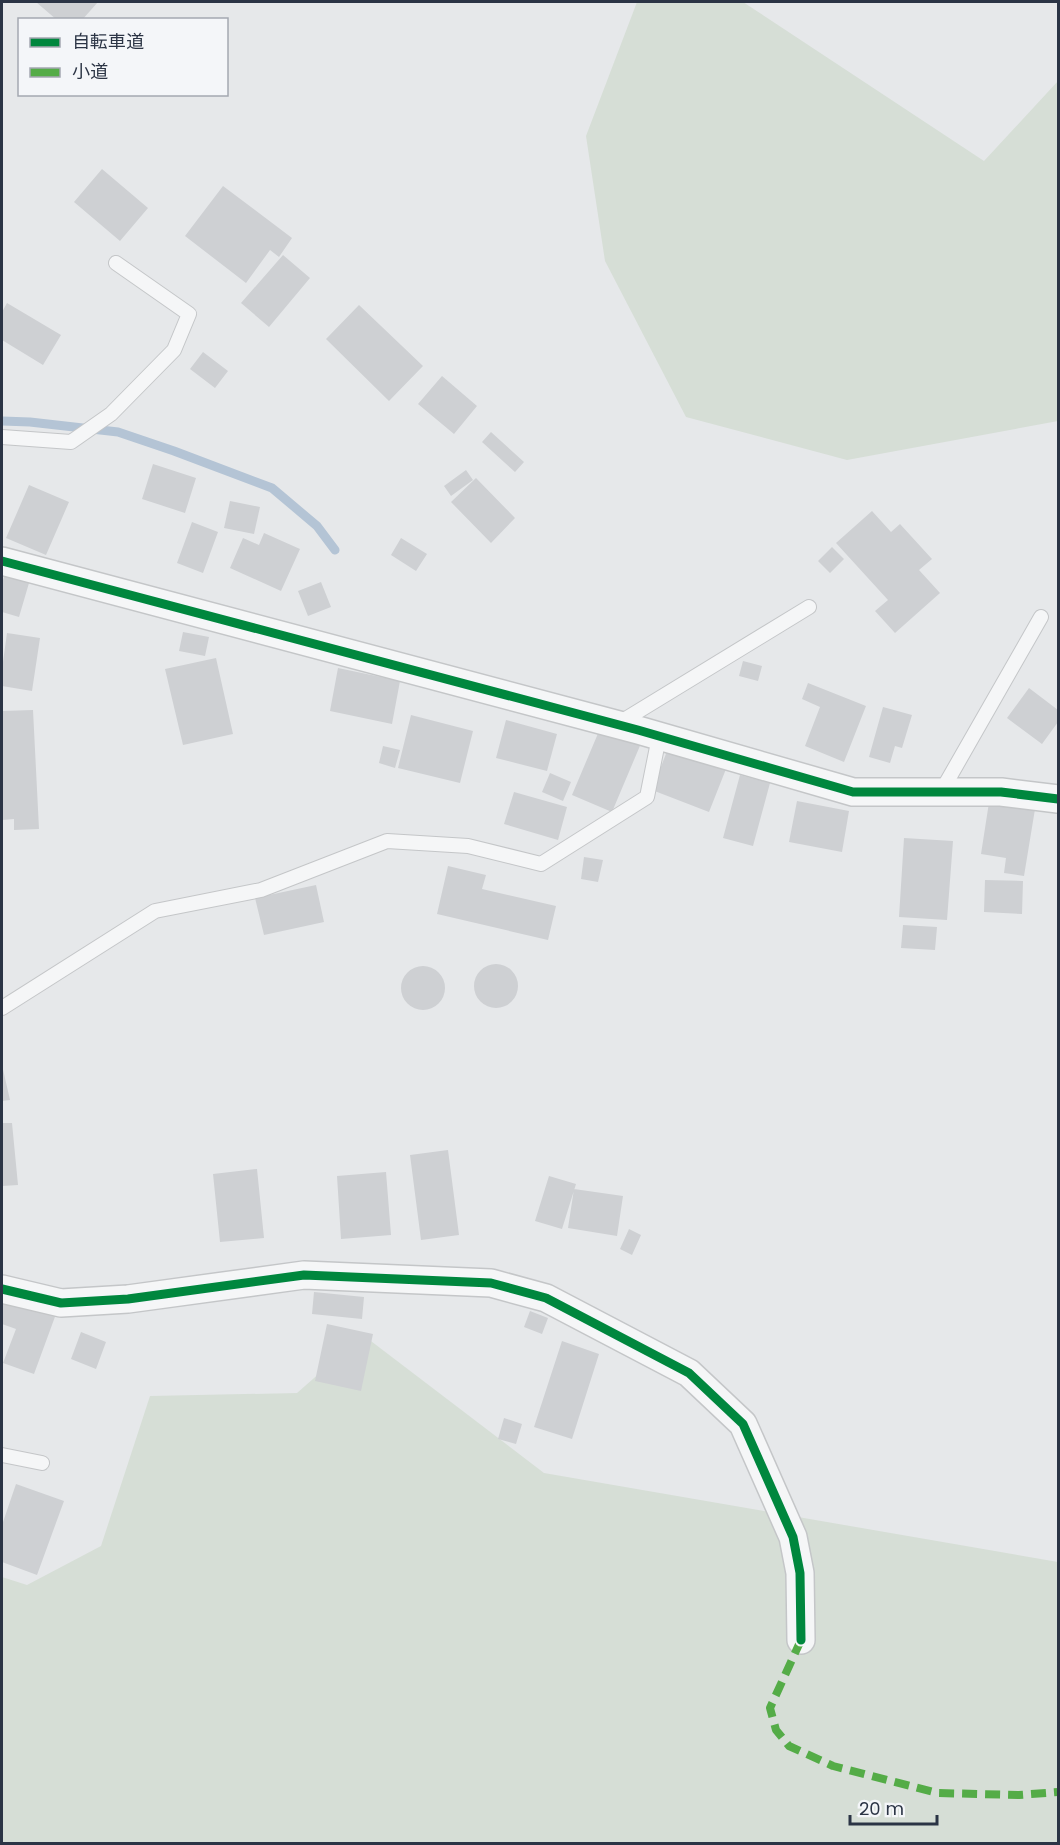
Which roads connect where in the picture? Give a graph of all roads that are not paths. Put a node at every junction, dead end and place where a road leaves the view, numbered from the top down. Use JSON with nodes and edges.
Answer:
{"nodes":[{"id":1,"x":116,"y":263,"type":"dead end"},
{"id":2,"x":2,"y":437,"type":"edge"},
{"id":3,"x":2,"y":561,"type":"edge"},
{"id":4,"x":809,"y":607,"type":"dead end"},
{"id":5,"x":1041,"y":617,"type":"dead end"},
{"id":6,"x":617,"y":724,"type":"junction"},
{"id":7,"x":659,"y":737,"type":"junction"},
{"id":8,"x":941,"y":792,"type":"junction"},
{"id":9,"x":1059,"y":799,"type":"edge"},
{"id":10,"x":2,"y":1008,"type":"edge"},
{"id":11,"x":2,"y":1289,"type":"edge"},
{"id":12,"x":2,"y":1455,"type":"edge"},
{"id":13,"x":42,"y":1463,"type":"dead end"},
{"id":14,"x":801,"y":1640,"type":"dead end"}],
"edges":[{"from":1,"to":2,"type":"lane"},
{"from":3,"to":6,"type":"street"},
{"from":4,"to":6,"type":"lane"},
{"from":5,"to":8,"type":"lane"},
{"from":6,"to":7,"type":"street"},
{"from":7,"to":8,"type":"street"},
{"from":7,"to":10,"type":"lane"},
{"from":8,"to":9,"type":"street"},
{"from":11,"to":14,"type":"street"},
{"from":12,"to":13,"type":"lane"}]}
